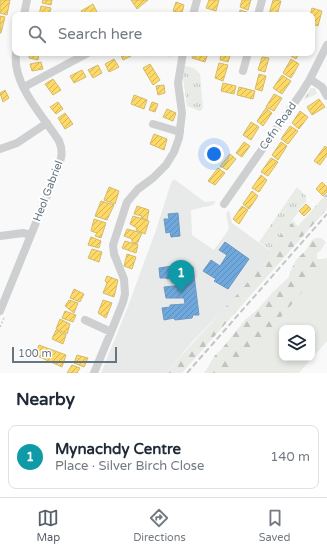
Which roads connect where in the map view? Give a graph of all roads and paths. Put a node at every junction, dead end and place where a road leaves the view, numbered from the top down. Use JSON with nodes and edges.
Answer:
{"nodes":[{"id":1,"x":27,"y":0,"type":"edge"},
{"id":2,"x":197,"y":0,"type":"edge"},
{"id":3,"x":262,"y":0,"type":"edge"},
{"id":4,"x":25,"y":12,"type":"edge"},
{"id":5,"x":194,"y":12,"type":"edge"},
{"id":6,"x":259,"y":12,"type":"edge"},
{"id":7,"x":327,"y":46,"type":"edge"},
{"id":8,"x":16,"y":56,"type":"edge"},
{"id":9,"x":82,"y":56,"type":"edge"},
{"id":10,"x":182,"y":56,"type":"edge"},
{"id":11,"x":247,"y":56,"type":"edge"},
{"id":12,"x":243,"y":71,"type":"dead end"},
{"id":13,"x":310,"y":79,"type":"junction"},
{"id":14,"x":24,"y":87,"type":"junction"},
{"id":15,"x":327,"y":96,"type":"edge"},
{"id":16,"x":47,"y":123,"type":"junction"},
{"id":17,"x":153,"y":124,"type":"dead end"},
{"id":18,"x":180,"y":132,"type":"junction"},
{"id":19,"x":0,"y":149,"type":"edge"},
{"id":20,"x":224,"y":204,"type":"dead end"},
{"id":21,"x":31,"y":235,"type":"junction"},
{"id":22,"x":0,"y":236,"type":"edge"},
{"id":23,"x":0,"y":311,"type":"edge"},
{"id":24,"x":85,"y":320,"type":"dead end"},
{"id":25,"x":111,"y":332,"type":"junction"},
{"id":26,"x":94,"y":373,"type":"edge"}],
"edges":[{"from":1,"to":4,"type":"street"},
{"from":2,"to":5,"type":"street"},
{"from":3,"to":6,"type":"street"},
{"from":7,"to":13,"type":"street","name":"Cefn Road"},
{"from":8,"to":14,"type":"street","name":"Heol Gabriel"},
{"from":9,"to":14,"type":"street"},
{"from":10,"to":18,"type":"street"},
{"from":11,"to":12,"type":"street"},
{"from":13,"to":15,"type":"street"},
{"from":13,"to":20,"type":"street","name":"Cefn Road"},
{"from":14,"to":16,"type":"street","name":"Heol Gabriel"},
{"from":16,"to":19,"type":"street"},
{"from":16,"to":21,"type":"street","name":"Heol Gabriel"},
{"from":17,"to":18,"type":"street"},
{"from":18,"to":25,"type":"street"},
{"from":21,"to":22,"type":"street"},
{"from":21,"to":23,"type":"street","name":"Heol Gabriel"},
{"from":24,"to":25,"type":"street"},
{"from":25,"to":26,"type":"street"}]}
